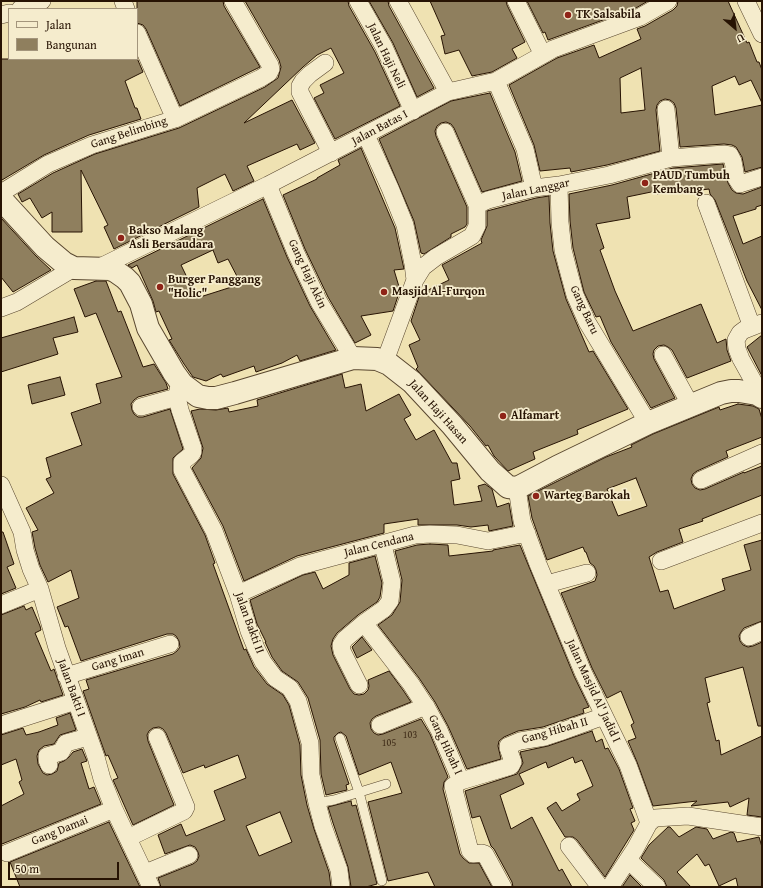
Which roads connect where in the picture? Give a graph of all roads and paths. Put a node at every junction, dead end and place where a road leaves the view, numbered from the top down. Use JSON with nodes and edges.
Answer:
{"nodes":[{"id":1,"x":42,"y":1,"type":"edge"},
{"id":2,"x":233,"y":1,"type":"edge"},
{"id":3,"x":358,"y":1,"type":"edge"},
{"id":4,"x":398,"y":1,"type":"edge"},
{"id":5,"x":516,"y":1,"type":"edge"},
{"id":6,"x":668,"y":1,"type":"edge"},
{"id":7,"x":746,"y":1,"type":"edge"},
{"id":8,"x":23,"y":8,"type":"edge"},
{"id":9,"x":762,"y":34,"type":"edge"},
{"id":10,"x":138,"y":35,"type":"edge"},
{"id":11,"x":543,"y":55,"type":"junction"},
{"id":12,"x":326,"y":63,"type":"dead end"},
{"id":13,"x":496,"y":81,"type":"junction"},
{"id":14,"x":448,"y":92,"type":"junction"},
{"id":15,"x":666,"y":110,"type":"dead end"},
{"id":16,"x":413,"y":111,"type":"junction"},
{"id":17,"x":175,"y":119,"type":"junction"},
{"id":18,"x":445,"y":132,"type":"dead end"},
{"id":19,"x":366,"y":135,"type":"junction"},
{"id":20,"x":331,"y":153,"type":"junction"},
{"id":21,"x":671,"y":158,"type":"junction"},
{"id":22,"x":762,"y":178,"type":"edge"},
{"id":23,"x":559,"y":185,"type":"junction"},
{"id":24,"x":268,"y":186,"type":"junction"},
{"id":25,"x":534,"y":188,"type":"junction"},
{"id":26,"x":1,"y":193,"type":"edge"},
{"id":27,"x":1,"y":199,"type":"edge"},
{"id":28,"x":706,"y":203,"type":"dead end"},
{"id":29,"x":477,"y":205,"type":"junction"},
{"id":30,"x":85,"y":268,"type":"junction"},
{"id":31,"x":415,"y":280,"type":"junction"},
{"id":32,"x":1,"y":308,"type":"edge"},
{"id":33,"x":757,"y":325,"type":"edge"},
{"id":34,"x":663,"y":355,"type":"dead end"},
{"id":35,"x":353,"y":358,"type":"junction"},
{"id":36,"x":385,"y":361,"type":"junction"},
{"id":37,"x":179,"y":390,"type":"junction"},
{"id":38,"x":762,"y":397,"type":"edge"},
{"id":39,"x":690,"y":406,"type":"junction"},
{"id":40,"x":141,"y":407,"type":"dead end"},
{"id":41,"x":648,"y":422,"type":"junction"},
{"id":42,"x":762,"y":453,"type":"edge"},
{"id":43,"x":701,"y":480,"type":"dead end"},
{"id":44,"x":1,"y":485,"type":"edge"},
{"id":45,"x":517,"y":488,"type":"junction"},
{"id":46,"x":762,"y":523,"type":"edge"},
{"id":47,"x":527,"y":533,"type":"junction"},
{"id":48,"x":384,"y":544,"type":"junction"},
{"id":49,"x":661,"y":561,"type":"dead end"},
{"id":50,"x":587,"y":573,"type":"dead end"},
{"id":51,"x":547,"y":584,"type":"junction"},
{"id":52,"x":40,"y":589,"type":"junction"},
{"id":53,"x":238,"y":594,"type":"junction"},
{"id":54,"x":1,"y":605,"type":"edge"},
{"id":55,"x":364,"y":623,"type":"junction"},
{"id":56,"x":170,"y":644,"type":"dead end"},
{"id":57,"x":66,"y":676,"type":"junction"},
{"id":58,"x":359,"y":685,"type":"dead end"},
{"id":59,"x":76,"y":701,"type":"junction"},
{"id":60,"x":426,"y":706,"type":"junction"},
{"id":61,"x":604,"y":716,"type":"junction"},
{"id":62,"x":1,"y":725,"type":"edge"},
{"id":63,"x":380,"y":726,"type":"dead end"},
{"id":64,"x":88,"y":737,"type":"junction"},
{"id":65,"x":157,"y":737,"type":"dead end"},
{"id":66,"x":340,"y":738,"type":"dead end"},
{"id":67,"x":49,"y":765,"type":"dead end"},
{"id":68,"x":461,"y":781,"type":"junction"},
{"id":69,"x":386,"y":784,"type":"dead end"},
{"id":70,"x":359,"y":792,"type":"junction"},
{"id":71,"x":317,"y":803,"type":"junction"},
{"id":72,"x":114,"y":809,"type":"junction"},
{"id":73,"x":649,"y":823,"type":"junction"},
{"id":74,"x":762,"y":827,"type":"edge"},
{"id":75,"x":128,"y":838,"type":"junction"},
{"id":76,"x":569,"y":846,"type":"dead end"},
{"id":77,"x":6,"y":853,"type":"dead end"},
{"id":78,"x":189,"y":855,"type":"dead end"},
{"id":79,"x":628,"y":860,"type":"junction"},
{"id":80,"x":382,"y":881,"type":"dead end"},
{"id":81,"x":148,"y":883,"type":"edge"},
{"id":82,"x":341,"y":887,"type":"edge"},
{"id":83,"x":503,"y":887,"type":"edge"},
{"id":84,"x":600,"y":887,"type":"edge"},
{"id":85,"x":610,"y":887,"type":"edge"},
{"id":86,"x":657,"y":887,"type":"edge"}],
"edges":[{"from":1,"to":8,"type":"street"},
{"from":2,"to":17,"type":"street","name":"Gang Belimbing"},
{"from":3,"to":16,"type":"street","name":"Jalan Haji Neli"},
{"from":4,"to":14,"type":"street"},
{"from":5,"to":11,"type":"street"},
{"from":6,"to":11,"type":"street","name":"Jalan Batas I"},
{"from":7,"to":9,"type":"street"},
{"from":10,"to":17,"type":"street"},
{"from":11,"to":13,"type":"street","name":"Jalan Batas I"},
{"from":12,"to":20,"type":"street"},
{"from":13,"to":14,"type":"street","name":"Jalan Batas I"},
{"from":13,"to":25,"type":"street"},
{"from":14,"to":16,"type":"street","name":"Jalan Batas I"},
{"from":15,"to":21,"type":"street"},
{"from":16,"to":19,"type":"street","name":"Jalan Batas I"},
{"from":17,"to":26,"type":"street","name":"Gang Belimbing"},
{"from":18,"to":29,"type":"street"},
{"from":19,"to":20,"type":"street","name":"Jalan Batas I"},
{"from":19,"to":31,"type":"street"},
{"from":20,"to":24,"type":"street","name":"Jalan Batas I"},
{"from":21,"to":22,"type":"street","name":"Jalan Langgar"},
{"from":21,"to":23,"type":"street","name":"Jalan Langgar"},
{"from":23,"to":25,"type":"street","name":"Jalan Langgar"},
{"from":23,"to":41,"type":"street","name":"Gang Baru"},
{"from":24,"to":30,"type":"street","name":"Jalan Batas I"},
{"from":24,"to":35,"type":"street","name":"Gang Haji Akin"},
{"from":25,"to":29,"type":"street","name":"Jalan Langgar"},
{"from":27,"to":30,"type":"street"},
{"from":28,"to":33,"type":"street"},
{"from":29,"to":31,"type":"street"},
{"from":30,"to":32,"type":"street","name":"Jalan Batas I"},
{"from":30,"to":37,"type":"street","name":"Jalan Haji Hasan"},
{"from":31,"to":36,"type":"street"},
{"from":33,"to":38,"type":"street"},
{"from":34,"to":39,"type":"street"},
{"from":35,"to":36,"type":"street","name":"Jalan Haji Hasan"},
{"from":35,"to":37,"type":"street","name":"Jalan Haji Hasan"},
{"from":36,"to":45,"type":"street","name":"Jalan Haji Hasan"},
{"from":37,"to":40,"type":"street"},
{"from":37,"to":53,"type":"street","name":"Jalan Bakti II"},
{"from":38,"to":39,"type":"street"},
{"from":39,"to":41,"type":"street"},
{"from":41,"to":45,"type":"street"},
{"from":42,"to":43,"type":"street"},
{"from":44,"to":52,"type":"street","name":"Jalan Bakti I"},
{"from":45,"to":47,"type":"street","name":"Jalan Masjid Al' Jadid I"},
{"from":46,"to":49,"type":"street"},
{"from":47,"to":48,"type":"street","name":"Jalan Cendana"},
{"from":47,"to":51,"type":"street","name":"Jalan Masjid Al' Jadid I"},
{"from":48,"to":53,"type":"street","name":"Jalan Cendana"},
{"from":48,"to":55,"type":"street"},
{"from":50,"to":51,"type":"street"},
{"from":51,"to":61,"type":"street","name":"Jalan Masjid Al' Jadid I"},
{"from":52,"to":54,"type":"street"},
{"from":52,"to":57,"type":"street","name":"Jalan Bakti I"},
{"from":53,"to":71,"type":"street","name":"Jalan Bakti II"},
{"from":55,"to":58,"type":"street"},
{"from":55,"to":60,"type":"street","name":"Gang Hibah I"},
{"from":56,"to":57,"type":"street","name":"Gang Iman"},
{"from":57,"to":59,"type":"street","name":"Jalan Bakti I"},
{"from":59,"to":62,"type":"street"},
{"from":59,"to":64,"type":"street","name":"Jalan Bakti I"},
{"from":60,"to":63,"type":"street"},
{"from":60,"to":68,"type":"street","name":"Gang Hibah I"},
{"from":61,"to":68,"type":"street","name":"Gang Hibah II"},
{"from":61,"to":73,"type":"street","name":"Jalan Masjid Al' Jadid I"},
{"from":64,"to":67,"type":"street"},
{"from":64,"to":72,"type":"street","name":"Jalan Bakti I"},
{"from":65,"to":75,"type":"street"},
{"from":66,"to":70,"type":"lane"},
{"from":68,"to":83,"type":"street","name":"Gang Hibah I"},
{"from":69,"to":70,"type":"lane"},
{"from":70,"to":71,"type":"lane"},
{"from":70,"to":80,"type":"lane"},
{"from":71,"to":82,"type":"street","name":"Jalan Bakti II"},
{"from":72,"to":75,"type":"street","name":"Jalan Bakti I"},
{"from":72,"to":77,"type":"street","name":"Gang Damai"},
{"from":73,"to":74,"type":"street"},
{"from":73,"to":79,"type":"street"},
{"from":75,"to":81,"type":"street","name":"Jalan Bakti I"},
{"from":76,"to":84,"type":"street"},
{"from":78,"to":81,"type":"street"},
{"from":79,"to":85,"type":"street"},
{"from":79,"to":86,"type":"street"}]}
